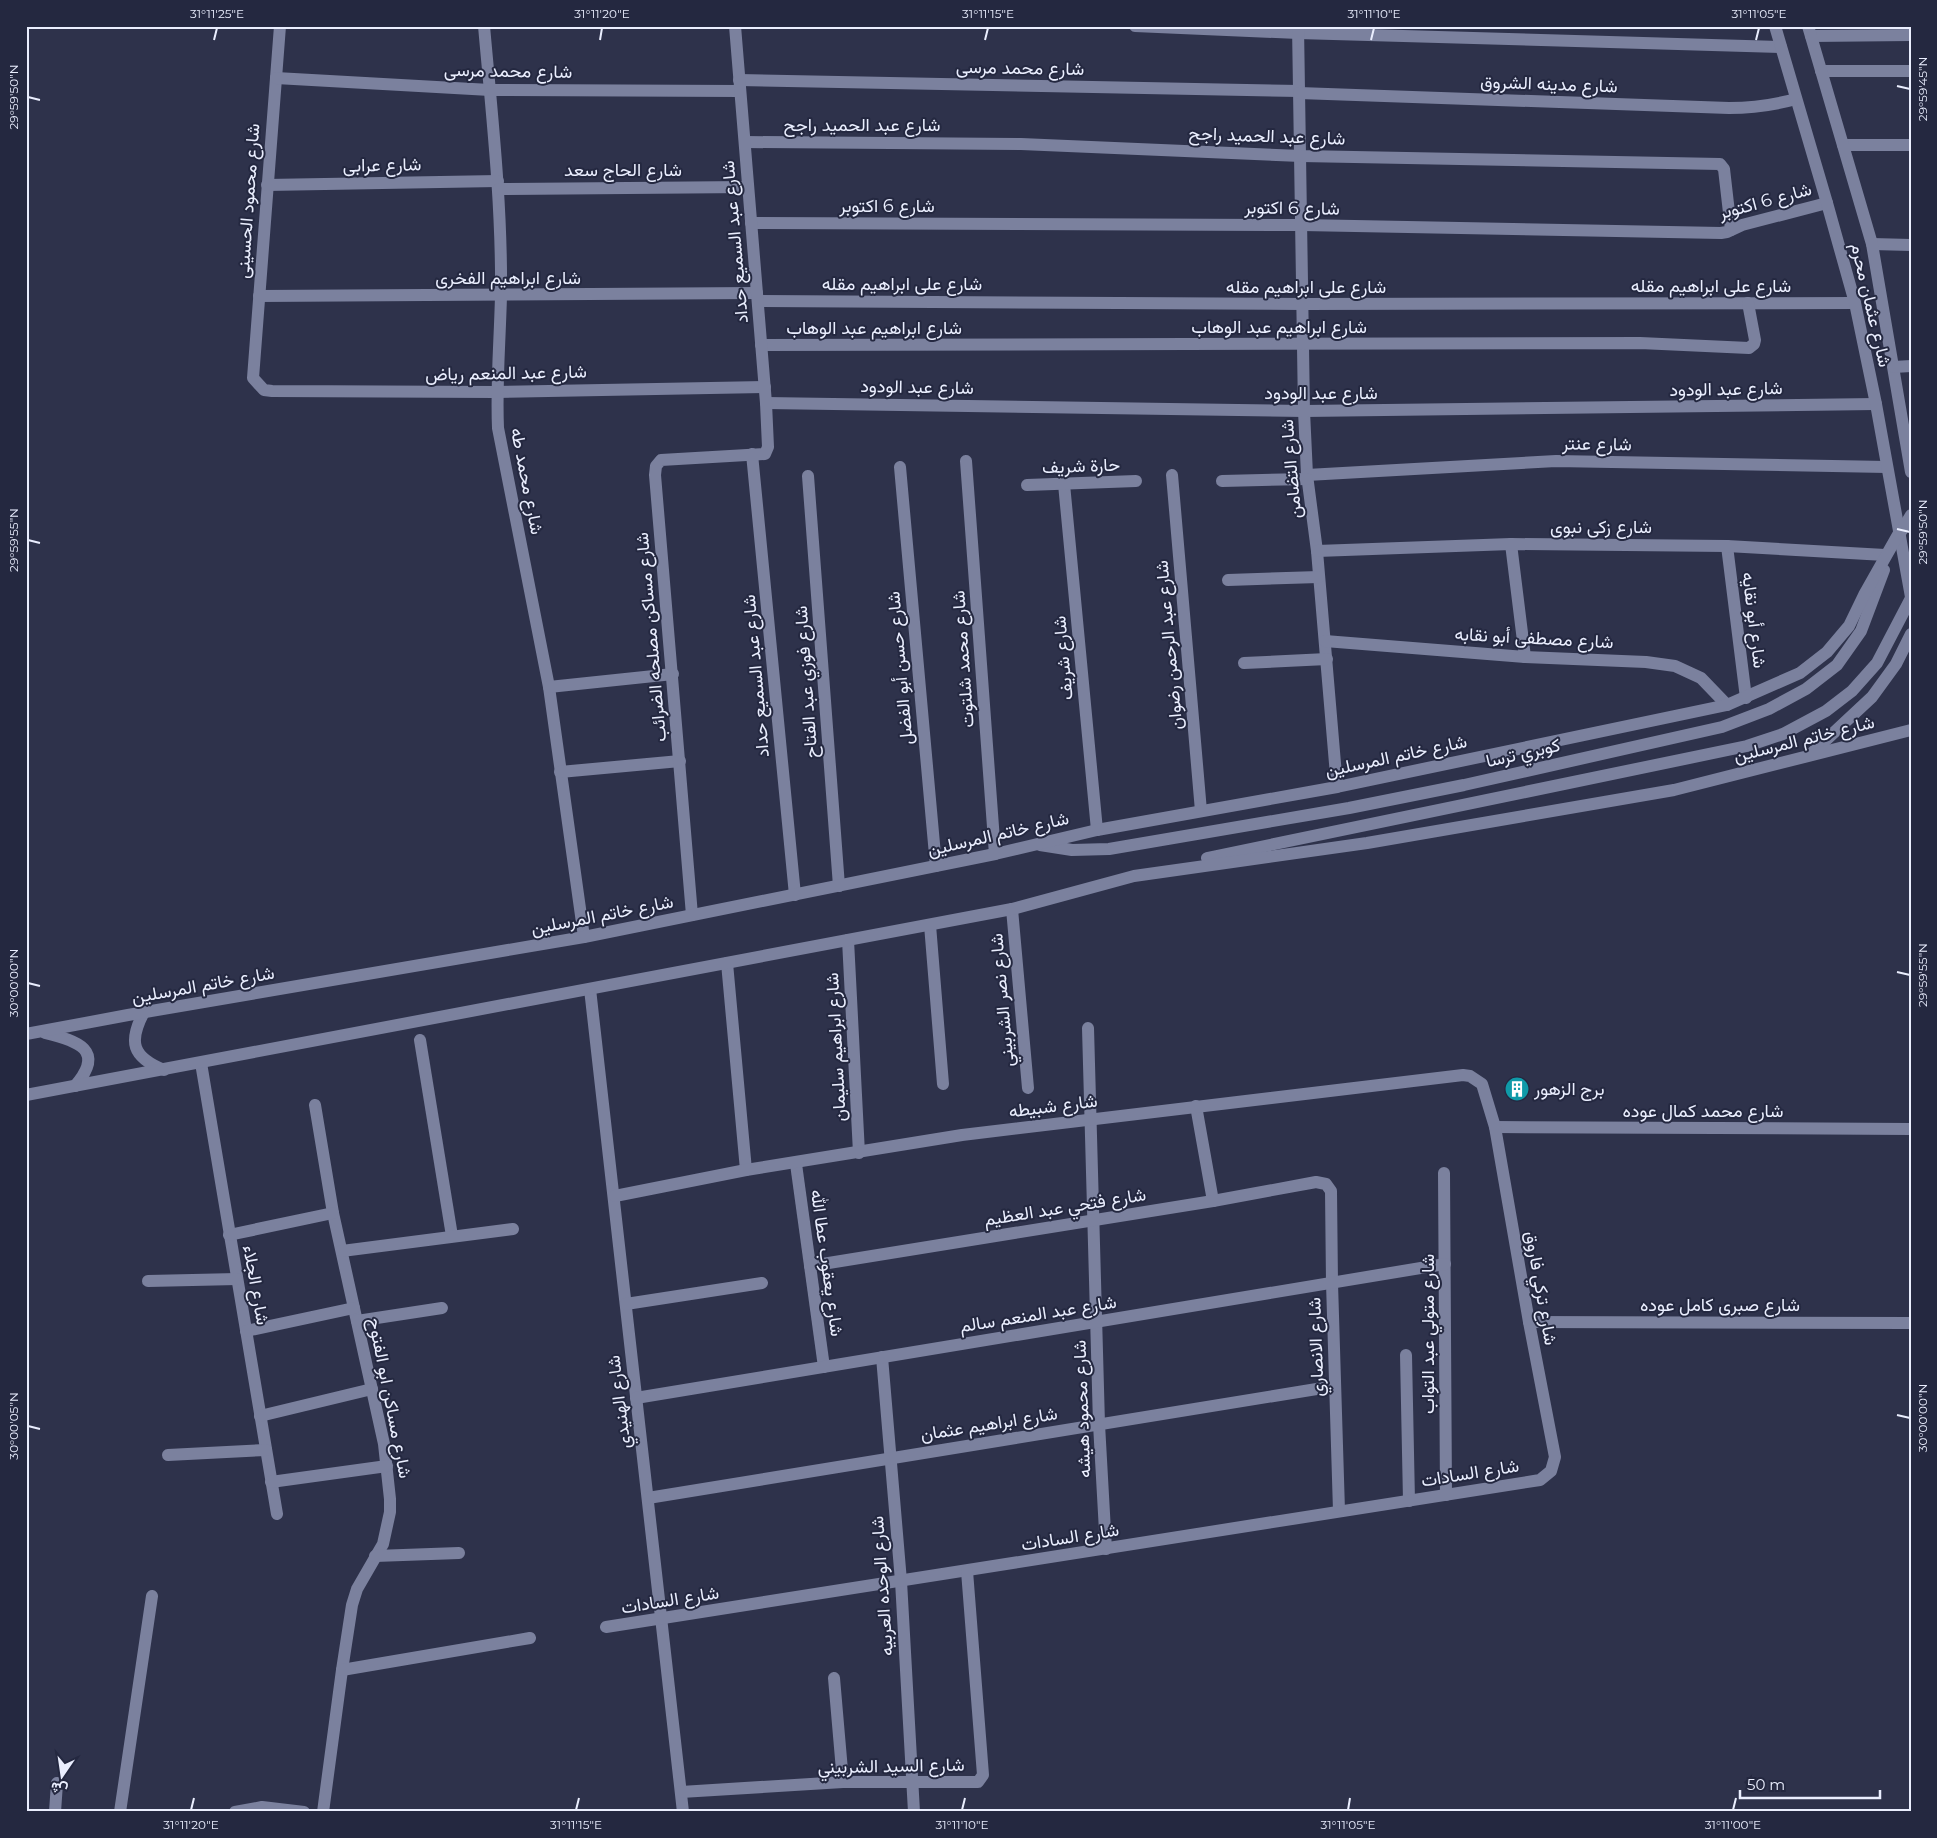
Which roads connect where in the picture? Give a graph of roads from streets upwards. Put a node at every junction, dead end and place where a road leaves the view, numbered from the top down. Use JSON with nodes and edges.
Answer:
{"nodes":[{"id":1,"x":280,"y":26,"type":"edge"},
{"id":2,"x":484,"y":26,"type":"edge"},
{"id":3,"x":735,"y":26,"type":"edge"},
{"id":4,"x":1135,"y":26,"type":"edge"},
{"id":5,"x":1774,"y":26,"type":"edge"},
{"id":6,"x":1298,"y":30,"type":"edge"},
{"id":7,"x":1810,"y":31,"type":"edge"},
{"id":8,"x":1911,"y":35,"type":"edge"},
{"id":9,"x":1781,"y":47,"type":"junction"},
{"id":10,"x":1911,"y":71,"type":"edge"},
{"id":11,"x":1821,"y":72,"type":"junction"},
{"id":12,"x":276,"y":78,"type":"junction"},
{"id":13,"x":740,"y":86,"type":"junction"},
{"id":14,"x":490,"y":90,"type":"junction"},
{"id":15,"x":1299,"y":92,"type":"junction"},
{"id":16,"x":1796,"y":98,"type":"junction"},
{"id":17,"x":745,"y":142,"type":"junction"},
{"id":18,"x":1843,"y":145,"type":"junction"},
{"id":19,"x":1911,"y":145,"type":"edge"},
{"id":20,"x":1300,"y":156,"type":"junction"},
{"id":21,"x":267,"y":185,"type":"junction"},
{"id":22,"x":498,"y":185,"type":"junction"},
{"id":23,"x":748,"y":187,"type":"junction"},
{"id":24,"x":1828,"y":203,"type":"junction"},
{"id":25,"x":751,"y":223,"type":"junction"},
{"id":26,"x":1302,"y":226,"type":"junction"},
{"id":27,"x":1731,"y":230,"type":"junction"},
{"id":28,"x":1872,"y":244,"type":"junction"},
{"id":29,"x":1911,"y":245,"type":"edge"},
{"id":30,"x":259,"y":296,"type":"junction"},
{"id":31,"x":501,"y":296,"type":"junction"},
{"id":32,"x":757,"y":297,"type":"junction"},
{"id":33,"x":1748,"y":303,"type":"junction"},
{"id":34,"x":1855,"y":303,"type":"junction"},
{"id":35,"x":1303,"y":304,"type":"junction"},
{"id":36,"x":761,"y":345,"type":"junction"},
{"id":37,"x":1303,"y":345,"type":"junction"},
{"id":38,"x":1911,"y":366,"type":"edge"},
{"id":39,"x":1894,"y":367,"type":"junction"},
{"id":40,"x":253,"y":378,"type":"joint"},
{"id":41,"x":765,"y":387,"type":"junction"},
{"id":42,"x":496,"y":392,"type":"junction"},
{"id":43,"x":766,"y":403,"type":"junction"},
{"id":44,"x":1876,"y":404,"type":"junction"},
{"id":45,"x":1304,"y":411,"type":"junction"},
{"id":46,"x":758,"y":454,"type":"junction"},
{"id":47,"x":966,"y":461,"type":"dead end"},
{"id":48,"x":1887,"y":466,"type":"junction"},
{"id":49,"x":900,"y":467,"type":"dead end"},
{"id":50,"x":1911,"y":472,"type":"edge"},
{"id":51,"x":1172,"y":475,"type":"dead end"},
{"id":52,"x":808,"y":476,"type":"dead end"},
{"id":53,"x":1307,"y":477,"type":"junction"},
{"id":54,"x":1136,"y":481,"type":"dead end"},
{"id":55,"x":1222,"y":481,"type":"dead end"},
{"id":56,"x":1064,"y":484,"type":"junction"},
{"id":57,"x":1027,"y":486,"type":"dead end"},
{"id":58,"x":1911,"y":515,"type":"edge"},
{"id":59,"x":1899,"y":533,"type":"junction"},
{"id":60,"x":1511,"y":544,"type":"junction"},
{"id":61,"x":1727,"y":546,"type":"junction"},
{"id":62,"x":1317,"y":551,"type":"junction"},
{"id":63,"x":1885,"y":555,"type":"junction"},
{"id":64,"x":1319,"y":577,"type":"junction"},
{"id":65,"x":1228,"y":580,"type":"dead end"},
{"id":66,"x":1911,"y":597,"type":"edge"},
{"id":67,"x":1911,"y":634,"type":"edge"},
{"id":68,"x":1325,"y":641,"type":"junction"},
{"id":69,"x":1525,"y":657,"type":"junction"},
{"id":70,"x":1327,"y":659,"type":"junction"},
{"id":71,"x":1244,"y":663,"type":"dead end"},
{"id":72,"x":673,"y":674,"type":"junction"},
{"id":73,"x":549,"y":687,"type":"junction"},
{"id":74,"x":1746,"y":698,"type":"junction"},
{"id":75,"x":1727,"y":705,"type":"junction"},
{"id":76,"x":1911,"y":730,"type":"edge"},
{"id":77,"x":1810,"y":755,"type":"junction"},
{"id":78,"x":680,"y":761,"type":"junction"},
{"id":79,"x":560,"y":772,"type":"junction"},
{"id":80,"x":1337,"y":787,"type":"junction"},
{"id":81,"x":1201,"y":811,"type":"junction"},
{"id":82,"x":1097,"y":830,"type":"junction"},
{"id":83,"x":1036,"y":844,"type":"junction"},
{"id":84,"x":995,"y":854,"type":"junction"},
{"id":85,"x":936,"y":866,"type":"junction"},
{"id":86,"x":1134,"y":876,"type":"junction"},
{"id":87,"x":839,"y":886,"type":"junction"},
{"id":88,"x":794,"y":895,"type":"junction"},
{"id":89,"x":1012,"y":909,"type":"junction"},
{"id":90,"x":692,"y":915,"type":"junction"},
{"id":91,"x":930,"y":924,"type":"junction"},
{"id":92,"x":584,"y":937,"type":"junction"},
{"id":93,"x":848,"y":940,"type":"junction"},
{"id":94,"x":727,"y":963,"type":"junction"},
{"id":95,"x":590,"y":989,"type":"junction"},
{"id":96,"x":144,"y":1012,"type":"junction"},
{"id":97,"x":1088,"y":1028,"type":"dead end"},
{"id":98,"x":40,"y":1032,"type":"junction"},
{"id":99,"x":26,"y":1034,"type":"edge"},
{"id":100,"x":420,"y":1040,"type":"dead end"},
{"id":101,"x":201,"y":1063,"type":"junction"},
{"id":102,"x":165,"y":1070,"type":"junction"},
{"id":103,"x":943,"y":1084,"type":"dead end"},
{"id":104,"x":75,"y":1086,"type":"junction"},
{"id":105,"x":1028,"y":1088,"type":"dead end"},
{"id":106,"x":26,"y":1095,"type":"edge"},
{"id":107,"x":1486,"y":1097,"type":"joint"},
{"id":108,"x":315,"y":1105,"type":"dead end"},
{"id":109,"x":1196,"y":1106,"type":"junction"},
{"id":110,"x":1090,"y":1119,"type":"junction"},
{"id":111,"x":1495,"y":1127,"type":"junction"},
{"id":112,"x":1911,"y":1129,"type":"edge"},
{"id":113,"x":859,"y":1153,"type":"junction"},
{"id":114,"x":796,"y":1164,"type":"junction"},
{"id":115,"x":746,"y":1170,"type":"junction"},
{"id":116,"x":1444,"y":1173,"type":"dead end"},
{"id":117,"x":1326,"y":1184,"type":"joint"},
{"id":118,"x":615,"y":1196,"type":"junction"},
{"id":119,"x":1213,"y":1201,"type":"junction"},
{"id":120,"x":333,"y":1213,"type":"junction"},
{"id":121,"x":1093,"y":1220,"type":"junction"},
{"id":122,"x":513,"y":1229,"type":"dead end"},
{"id":123,"x":229,"y":1235,"type":"junction"},
{"id":124,"x":452,"y":1236,"type":"junction"},
{"id":125,"x":342,"y":1251,"type":"junction"},
{"id":126,"x":1445,"y":1264,"type":"junction"},
{"id":127,"x":810,"y":1266,"type":"junction"},
{"id":128,"x":237,"y":1279,"type":"junction"},
{"id":129,"x":148,"y":1281,"type":"dead end"},
{"id":130,"x":1332,"y":1282,"type":"junction"},
{"id":131,"x":762,"y":1283,"type":"dead end"},
{"id":132,"x":626,"y":1304,"type":"junction"},
{"id":133,"x":442,"y":1308,"type":"dead end"},
{"id":134,"x":356,"y":1315,"type":"junction"},
{"id":135,"x":1096,"y":1322,"type":"junction"},
{"id":136,"x":1529,"y":1322,"type":"junction"},
{"id":137,"x":1911,"y":1322,"type":"edge"},
{"id":138,"x":246,"y":1331,"type":"junction"},
{"id":139,"x":1406,"y":1355,"type":"dead end"},
{"id":140,"x":882,"y":1357,"type":"junction"},
{"id":141,"x":824,"y":1367,"type":"junction"},
{"id":142,"x":1335,"y":1386,"type":"junction"},
{"id":143,"x":372,"y":1389,"type":"junction"},
{"id":144,"x":636,"y":1398,"type":"junction"},
{"id":145,"x":260,"y":1416,"type":"junction"},
{"id":146,"x":1099,"y":1424,"type":"junction"},
{"id":147,"x":266,"y":1450,"type":"junction"},
{"id":148,"x":168,"y":1455,"type":"dead end"},
{"id":149,"x":890,"y":1458,"type":"junction"},
{"id":150,"x":387,"y":1466,"type":"junction"},
{"id":151,"x":1540,"y":1480,"type":"joint"},
{"id":152,"x":271,"y":1482,"type":"junction"},
{"id":153,"x":1446,"y":1495,"type":"junction"},
{"id":154,"x":648,"y":1498,"type":"junction"},
{"id":155,"x":1409,"y":1501,"type":"junction"},
{"id":156,"x":1340,"y":1511,"type":"junction"},
{"id":157,"x":277,"y":1514,"type":"dead end"},
{"id":158,"x":1106,"y":1549,"type":"junction"},
{"id":159,"x":459,"y":1552,"type":"dead end"},
{"id":160,"x":375,"y":1556,"type":"junction"},
{"id":161,"x":967,"y":1571,"type":"junction"},
{"id":162,"x":901,"y":1581,"type":"junction"},
{"id":163,"x":152,"y":1596,"type":"dead end"},
{"id":164,"x":662,"y":1619,"type":"junction"},
{"id":165,"x":606,"y":1628,"type":"dead end"},
{"id":166,"x":530,"y":1638,"type":"dead end"},
{"id":167,"x":342,"y":1670,"type":"junction"},
{"id":168,"x":834,"y":1678,"type":"dead end"},
{"id":169,"x":843,"y":1782,"type":"junction"},
{"id":170,"x":912,"y":1782,"type":"junction"},
{"id":171,"x":57,"y":1784,"type":"dead end"},
{"id":172,"x":681,"y":1792,"type":"junction"},
{"id":173,"x":55,"y":1812,"type":"edge"},
{"id":174,"x":120,"y":1812,"type":"edge"},
{"id":175,"x":235,"y":1812,"type":"edge"},
{"id":176,"x":304,"y":1812,"type":"edge"},
{"id":177,"x":323,"y":1812,"type":"edge"},
{"id":178,"x":683,"y":1812,"type":"edge"},
{"id":179,"x":914,"y":1812,"type":"edge"}],
"edges":[{"from":1,"to":12,"type":"street","name":"شارع محمود الحسينى"},
{"from":2,"to":14,"type":"street","name":"شارع محمد طه"},
{"from":3,"to":13,"type":"street","name":"شارع عبد السميع حداد"},
{"from":4,"to":6,"type":"street"},
{"from":5,"to":9,"type":"street","name":"شارع عثمان محرم"},
{"from":6,"to":9,"type":"street"},
{"from":6,"to":15,"type":"street","name":"شارع التضامن"},
{"from":7,"to":8,"type":"street"},
{"from":7,"to":11,"type":"street","name":"شارع عثمان محرم"},
{"from":9,"to":16,"type":"street","name":"شارع عثمان محرم"},
{"from":10,"to":11,"type":"street"},
{"from":11,"to":18,"type":"street","name":"شارع عثمان محرم"},
{"from":12,"to":14,"type":"street","name":"شارع محمد مرسى"},
{"from":12,"to":21,"type":"street","name":"شارع محمود الحسينى"},
{"from":13,"to":14,"type":"street","name":"شارع محمد مرسى"},
{"from":13,"to":15,"type":"street","name":"شارع محمد مرسى"},
{"from":13,"to":17,"type":"street","name":"شارع عبد السميع حداد"},
{"from":14,"to":22,"type":"street","name":"شارع محمد طه"},
{"from":15,"to":16,"type":"street","name":"شارع مدينه الشروق"},
{"from":15,"to":20,"type":"street","name":"شارع التضامن"},
{"from":16,"to":24,"type":"street","name":"شارع عثمان محرم"},
{"from":17,"to":20,"type":"street","name":"شارع عبد الحميد راجح"},
{"from":17,"to":23,"type":"street","name":"شارع عبد السميع حداد"},
{"from":18,"to":19,"type":"street"},
{"from":18,"to":28,"type":"street","name":"شارع عثمان محرم"},
{"from":20,"to":26,"type":"street","name":"شارع التضامن"},
{"from":20,"to":27,"type":"street","name":"شارع عبد الحميد راجح"},
{"from":21,"to":22,"type":"street","name":"شارع عرابى"},
{"from":21,"to":30,"type":"street","name":"شارع محمود الحسينى"},
{"from":22,"to":23,"type":"street","name":"شارع الحاج سعد"},
{"from":22,"to":31,"type":"street","name":"شارع محمد طه"},
{"from":23,"to":25,"type":"street","name":"شارع عبد السميع حداد"},
{"from":24,"to":27,"type":"street","name":"شارع 6 اكتوبر"},
{"from":24,"to":34,"type":"street","name":"شارع عثمان محرم"},
{"from":25,"to":26,"type":"street","name":"شارع 6 اكتوبر"},
{"from":25,"to":32,"type":"street","name":"شارع عبد السميع حداد"},
{"from":26,"to":27,"type":"street","name":"شارع 6 اكتوبر"},
{"from":26,"to":35,"type":"street","name":"شارع التضامن"},
{"from":28,"to":29,"type":"street"},
{"from":28,"to":39,"type":"street","name":"شارع عثمان محرم"},
{"from":30,"to":31,"type":"street","name":"شارع ابراهيم الفخرى"},
{"from":30,"to":40,"type":"street","name":"شارع محمود الحسينى"},
{"from":31,"to":32,"type":"street","name":"شارع ابراهيم الفخرى"},
{"from":31,"to":42,"type":"street","name":"شارع محمد طه"},
{"from":32,"to":35,"type":"street","name":"شارع على ابراهيم مقله"},
{"from":32,"to":36,"type":"street","name":"شارع عبد السميع حداد"},
{"from":33,"to":34,"type":"street","name":"شارع على ابراهيم مقله"},
{"from":33,"to":35,"type":"street","name":"شارع على ابراهيم مقله"},
{"from":33,"to":37,"type":"street","name":"شارع ابراهيم عبد الوهاب"},
{"from":34,"to":44,"type":"street","name":"شارع عثمان محرم"},
{"from":35,"to":37,"type":"street","name":"شارع التضامن"},
{"from":36,"to":37,"type":"street","name":"شارع ابراهيم عبد الوهاب"},
{"from":36,"to":41,"type":"street","name":"شارع عبد السميع حداد"},
{"from":37,"to":45,"type":"street","name":"شارع التضامن"},
{"from":38,"to":39,"type":"street"},
{"from":39,"to":50,"type":"street","name":"شارع عثمان محرم"},
{"from":40,"to":42,"type":"street","name":"شارع عبد المنعم رياض"},
{"from":41,"to":42,"type":"street","name":"شارع عبد المنعم رياض"},
{"from":41,"to":43,"type":"street","name":"شارع عبد السميع حداد"},
{"from":42,"to":73,"type":"street","name":"شارع محمد طه"},
{"from":43,"to":45,"type":"street","name":"شارع عبد الودود"},
{"from":43,"to":46,"type":"street","name":"شارع عبد السميع حداد"},
{"from":44,"to":45,"type":"street","name":"شارع عبد الودود"},
{"from":44,"to":48,"type":"street","name":"شارع عثمان محرم"},
{"from":45,"to":53,"type":"street","name":"شارع التضامن"},
{"from":46,"to":72,"type":"street","name":"شارع مساكن مصلحه الضرائب"},
{"from":46,"to":88,"type":"street","name":"شارع عبد السميع حداد"},
{"from":47,"to":84,"type":"street","name":"شارع محمد شلتوت"},
{"from":48,"to":53,"type":"street","name":"شارع عنتر"},
{"from":48,"to":59,"type":"street","name":"شارع عثمان محرم"},
{"from":49,"to":85,"type":"street","name":"شارع حسن أبو الفضل"},
{"from":51,"to":81,"type":"street","name":"شارع عبد الرحمن رضوان"},
{"from":52,"to":87,"type":"street","name":"شارع فوزي عبد الفتاح"},
{"from":53,"to":55,"type":"street","name":"شارع عنتر"},
{"from":53,"to":62,"type":"street","name":"شارع التضامن"},
{"from":54,"to":56,"type":"street","name":"حارة شريف"},
{"from":56,"to":57,"type":"street","name":"حارة شريف"},
{"from":56,"to":82,"type":"street","name":"شارع شريف"},
{"from":58,"to":83,"type":"street","name":"كوبري ترسا"},
{"from":59,"to":63,"type":"street","name":"شارع خاتم المرسلين"},
{"from":59,"to":66,"type":"street","name":"شارع عثمان محرم"},
{"from":60,"to":61,"type":"street","name":"شارع زكى نبوى"},
{"from":60,"to":62,"type":"street","name":"شارع زكى نبوى"},
{"from":60,"to":69,"type":"street"},
{"from":61,"to":63,"type":"street","name":"شارع زكى نبوى"},
{"from":61,"to":74,"type":"street","name":"شارع أبو نقايه"},
{"from":62,"to":64,"type":"street","name":"شارع التضامن"},
{"from":63,"to":74,"type":"street","name":"شارع خاتم المرسلين"},
{"from":64,"to":65,"type":"street"},
{"from":64,"to":68,"type":"street","name":"شارع التضامن"},
{"from":66,"to":86,"type":"street"},
{"from":67,"to":77,"type":"street"},
{"from":68,"to":69,"type":"street","name":"شارع مصطفى أبو نقابه"},
{"from":68,"to":70,"type":"street","name":"شارع التضامن"},
{"from":69,"to":75,"type":"street","name":"شارع مصطفى أبو نقابه"},
{"from":70,"to":71,"type":"street"},
{"from":70,"to":80,"type":"street","name":"شارع التضامن"},
{"from":72,"to":73,"type":"street"},
{"from":72,"to":78,"type":"street","name":"شارع مساكن مصلحه الضرائب"},
{"from":73,"to":79,"type":"street","name":"شارع محمد طه"},
{"from":74,"to":75,"type":"street","name":"شارع خاتم المرسلين"},
{"from":75,"to":80,"type":"street","name":"شارع خاتم المرسلين"},
{"from":76,"to":77,"type":"street","name":"شارع خاتم المرسلين"},
{"from":77,"to":86,"type":"street","name":"شارع خاتم المرسلين"},
{"from":78,"to":79,"type":"street"},
{"from":78,"to":90,"type":"street","name":"شارع مساكن مصلحه الضرائب"},
{"from":79,"to":92,"type":"street","name":"شارع محمد طه"},
{"from":80,"to":81,"type":"street","name":"شارع خاتم المرسلين"},
{"from":81,"to":82,"type":"street","name":"شارع خاتم المرسلين"},
{"from":82,"to":83,"type":"street","name":"شارع خاتم المرسلين"},
{"from":83,"to":84,"type":"street","name":"شارع خاتم المرسلين"},
{"from":84,"to":85,"type":"street","name":"شارع خاتم المرسلين"},
{"from":85,"to":87,"type":"street","name":"شارع خاتم المرسلين"},
{"from":86,"to":89,"type":"street","name":"شارع خاتم المرسلين"},
{"from":87,"to":88,"type":"street","name":"شارع خاتم المرسلين"},
{"from":88,"to":90,"type":"street","name":"شارع خاتم المرسلين"},
{"from":89,"to":91,"type":"street","name":"شارع خاتم المرسلين"},
{"from":89,"to":105,"type":"street","name":"شارع نصر الشربيني"},
{"from":90,"to":92,"type":"street","name":"شارع خاتم المرسلين"},
{"from":91,"to":93,"type":"street","name":"شارع خاتم المرسلين"},
{"from":91,"to":103,"type":"street"},
{"from":92,"to":96,"type":"street","name":"شارع خاتم المرسلين"},
{"from":93,"to":94,"type":"street","name":"شارع خاتم المرسلين"},
{"from":93,"to":113,"type":"street","name":"شارع ابراهيم سليمان"},
{"from":94,"to":95,"type":"street","name":"شارع خاتم المرسلين"},
{"from":94,"to":115,"type":"street"},
{"from":95,"to":101,"type":"street","name":"شارع خاتم المرسلين"},
{"from":95,"to":118,"type":"street","name":"شارع الهنيدي"},
{"from":96,"to":98,"type":"street","name":"شارع خاتم المرسلين"},
{"from":96,"to":102,"type":"street"},
{"from":97,"to":110,"type":"street","name":"شارع محمود هيشه"},
{"from":98,"to":99,"type":"street","name":"شارع خاتم المرسلين"},
{"from":98,"to":104,"type":"street"},
{"from":100,"to":124,"type":"street"},
{"from":101,"to":102,"type":"street","name":"شارع خاتم المرسلين"},
{"from":101,"to":123,"type":"street","name":"شارع الجلاء"},
{"from":102,"to":104,"type":"street","name":"شارع خاتم المرسلين"},
{"from":104,"to":106,"type":"street","name":"شارع خاتم المرسلين"},
{"from":107,"to":109,"type":"street","name":"شارع شبيطه"},
{"from":107,"to":111,"type":"street","name":"شارع تركي فاروق"},
{"from":108,"to":120,"type":"street","name":"شارع مساكن ابو الفتوح"},
{"from":109,"to":110,"type":"street","name":"شارع شبيطه"},
{"from":109,"to":119,"type":"street"},
{"from":110,"to":113,"type":"street","name":"شارع شبيطه"},
{"from":110,"to":121,"type":"street","name":"شارع محمود هيشه"},
{"from":111,"to":112,"type":"street","name":"شارع محمد كمال عوده"},
{"from":111,"to":136,"type":"street","name":"شارع تركي فاروق"},
{"from":113,"to":114,"type":"street","name":"شارع شبيطه"},
{"from":114,"to":115,"type":"street","name":"شارع شبيطه"},
{"from":114,"to":127,"type":"street","name":"شارع يعقوب عطا الله"},
{"from":115,"to":118,"type":"street","name":"شارع شبيطه"},
{"from":116,"to":126,"type":"street","name":"شارع متولي عبد التواب"},
{"from":117,"to":119,"type":"street","name":"شارع فتحي عبد العظيم"},
{"from":117,"to":130,"type":"street","name":"شارع الانصاري"},
{"from":118,"to":132,"type":"street","name":"شارع الهنيدي"},
{"from":119,"to":121,"type":"street","name":"شارع فتحي عبد العظيم"},
{"from":120,"to":123,"type":"street"},
{"from":120,"to":125,"type":"street","name":"شارع مساكن ابو الفتوح"},
{"from":121,"to":127,"type":"street","name":"شارع فتحي عبد العظيم"},
{"from":121,"to":135,"type":"street","name":"شارع محمود هيشه"},
{"from":122,"to":124,"type":"street"},
{"from":123,"to":128,"type":"street","name":"شارع الجلاء"},
{"from":124,"to":125,"type":"street"},
{"from":125,"to":134,"type":"street","name":"شارع مساكن ابو الفتوح"},
{"from":126,"to":130,"type":"street","name":"شارع عبد المنعم سالم"},
{"from":126,"to":153,"type":"street","name":"شارع متولي عبد التواب"},
{"from":127,"to":141,"type":"street","name":"شارع يعقوب عطا الله"},
{"from":128,"to":129,"type":"street"},
{"from":128,"to":138,"type":"street","name":"شارع الجلاء"},
{"from":130,"to":135,"type":"street","name":"شارع عبد المنعم سالم"},
{"from":130,"to":142,"type":"street","name":"شارع الانصاري"},
{"from":131,"to":132,"type":"street"},
{"from":132,"to":144,"type":"street","name":"شارع الهنيدي"},
{"from":133,"to":134,"type":"street"},
{"from":134,"to":138,"type":"street"},
{"from":134,"to":143,"type":"street","name":"شارع مساكن ابو الفتوح"},
{"from":135,"to":140,"type":"street","name":"شارع عبد المنعم سالم"},
{"from":135,"to":146,"type":"street","name":"شارع محمود هيشه"},
{"from":136,"to":137,"type":"street","name":"شارع صبرى كامل عوده"},
{"from":136,"to":151,"type":"street","name":"شارع تركي فاروق"},
{"from":138,"to":145,"type":"street","name":"شارع الجلاء"},
{"from":139,"to":155,"type":"street"},
{"from":140,"to":141,"type":"street","name":"شارع عبد المنعم سالم"},
{"from":140,"to":149,"type":"street","name":"شارع الوحده العربيه"},
{"from":141,"to":144,"type":"street","name":"شارع عبد المنعم سالم"},
{"from":142,"to":146,"type":"street","name":"شارع ابراهيم عثمان"},
{"from":142,"to":156,"type":"street","name":"شارع الانصاري"},
{"from":143,"to":145,"type":"street"},
{"from":143,"to":150,"type":"street","name":"شارع مساكن ابو الفتوح"},
{"from":144,"to":154,"type":"street","name":"شارع الهنيدي"},
{"from":145,"to":147,"type":"street","name":"شارع الجلاء"},
{"from":146,"to":149,"type":"street","name":"شارع ابراهيم عثمان"},
{"from":146,"to":158,"type":"street","name":"شارع محمود هيشه"},
{"from":147,"to":148,"type":"street"},
{"from":147,"to":152,"type":"street","name":"شارع الجلاء"},
{"from":149,"to":154,"type":"street","name":"شارع ابراهيم عثمان"},
{"from":149,"to":162,"type":"street","name":"شارع الوحده العربيه"},
{"from":150,"to":152,"type":"street"},
{"from":150,"to":160,"type":"street","name":"شارع مساكن ابو الفتوح"},
{"from":151,"to":153,"type":"street","name":"شارع السادات"},
{"from":152,"to":157,"type":"street","name":"شارع الجلاء"},
{"from":153,"to":155,"type":"street","name":"شارع السادات"},
{"from":154,"to":164,"type":"street","name":"شارع الهنيدي"},
{"from":155,"to":156,"type":"street","name":"شارع السادات"},
{"from":156,"to":158,"type":"street","name":"شارع السادات"},
{"from":158,"to":161,"type":"street","name":"شارع السادات"},
{"from":159,"to":160,"type":"street"},
{"from":160,"to":167,"type":"street","name":"شارع مساكن ابو الفتوح"},
{"from":161,"to":162,"type":"street","name":"شارع السادات"},
{"from":161,"to":170,"type":"street","name":"شارع السيد الشربيني"},
{"from":162,"to":164,"type":"street","name":"شارع السادات"},
{"from":162,"to":170,"type":"street","name":"شارع الوحده العربيه"},
{"from":163,"to":174,"type":"street"},
{"from":164,"to":165,"type":"street","name":"شارع السادات"},
{"from":164,"to":172,"type":"street","name":"شارع الهنيدي"},
{"from":166,"to":167,"type":"street"},
{"from":167,"to":177,"type":"street","name":"شارع مساكن ابو الفتوح"},
{"from":168,"to":169,"type":"street"},
{"from":169,"to":170,"type":"street","name":"شارع السيد الشربيني"},
{"from":169,"to":172,"type":"street","name":"شارع السيد الشربيني"},
{"from":170,"to":179,"type":"street","name":"شارع الوحده العربيه"},
{"from":171,"to":173,"type":"street"},
{"from":172,"to":178,"type":"street","name":"شارع الهنيدي"},
{"from":175,"to":176,"type":"street"}]}
